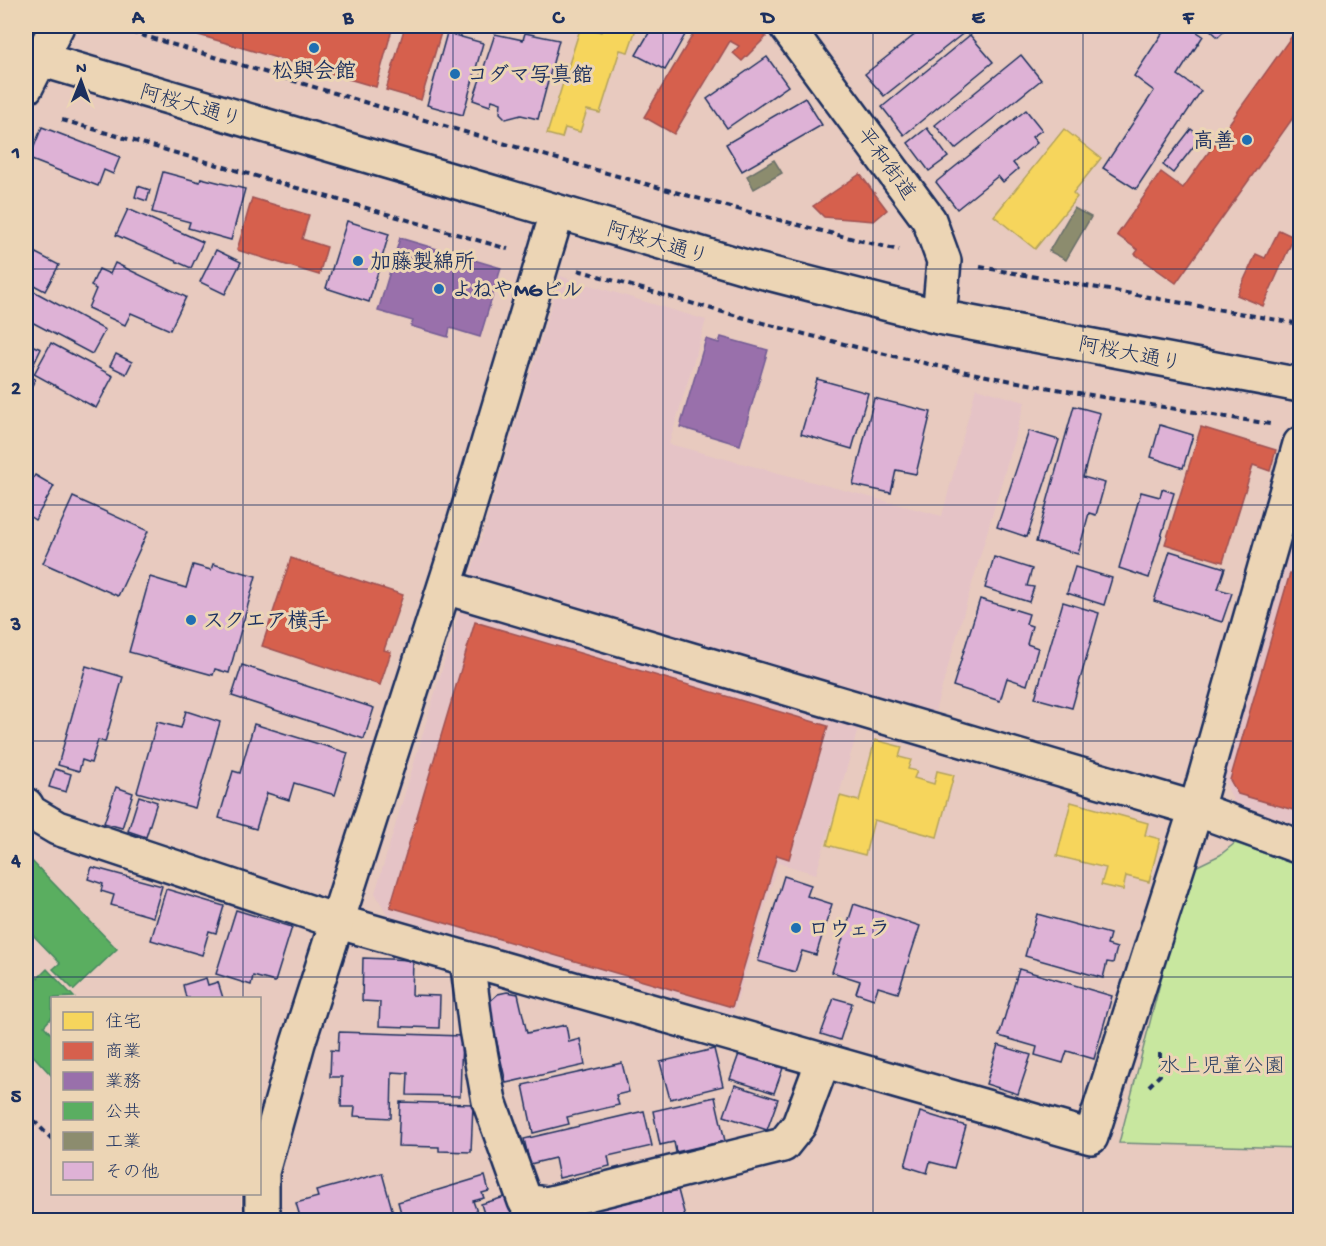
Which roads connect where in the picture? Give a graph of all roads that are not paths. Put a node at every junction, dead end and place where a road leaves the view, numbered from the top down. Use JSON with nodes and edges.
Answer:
{"nodes":[{"id":1,"x":57,"y":26,"type":"edge"},
{"id":2,"x":786,"y":26,"type":"edge"},
{"id":3,"x":30,"y":67,"type":"edge"},
{"id":4,"x":556,"y":213,"type":"junction"},
{"id":5,"x":939,"y":317,"type":"junction"},
{"id":6,"x":1300,"y":386,"type":"edge"},
{"id":7,"x":1300,"y":444,"type":"edge"},
{"id":8,"x":445,"y":587,"type":"junction"},
{"id":9,"x":26,"y":805,"type":"edge"},
{"id":10,"x":1196,"y":809,"type":"junction"},
{"id":11,"x":1300,"y":847,"type":"edge"},
{"id":12,"x":339,"y":922,"type":"junction"},
{"id":13,"x":467,"y":959,"type":"junction"},
{"id":14,"x":823,"y":1061,"type":"junction"},
{"id":15,"x":266,"y":1221,"type":"edge"}],
"edges":[{"from":1,"to":3,"type":"street"},
{"from":2,"to":5,"type":"street","name":"平和街道"},
{"from":3,"to":4,"type":"street","name":"阿桜大通り"},
{"from":4,"to":5,"type":"street","name":"阿桜大通り"},
{"from":4,"to":8,"type":"street"},
{"from":5,"to":6,"type":"street","name":"阿桜大通り"},
{"from":7,"to":10,"type":"street"},
{"from":8,"to":10,"type":"street"},
{"from":8,"to":12,"type":"street"},
{"from":9,"to":12,"type":"street"},
{"from":10,"to":11,"type":"street"},
{"from":10,"to":14,"type":"street"},
{"from":12,"to":13,"type":"street"},
{"from":12,"to":15,"type":"street"},
{"from":13,"to":14,"type":"street"},
{"from":13,"to":14,"type":"street"}]}
